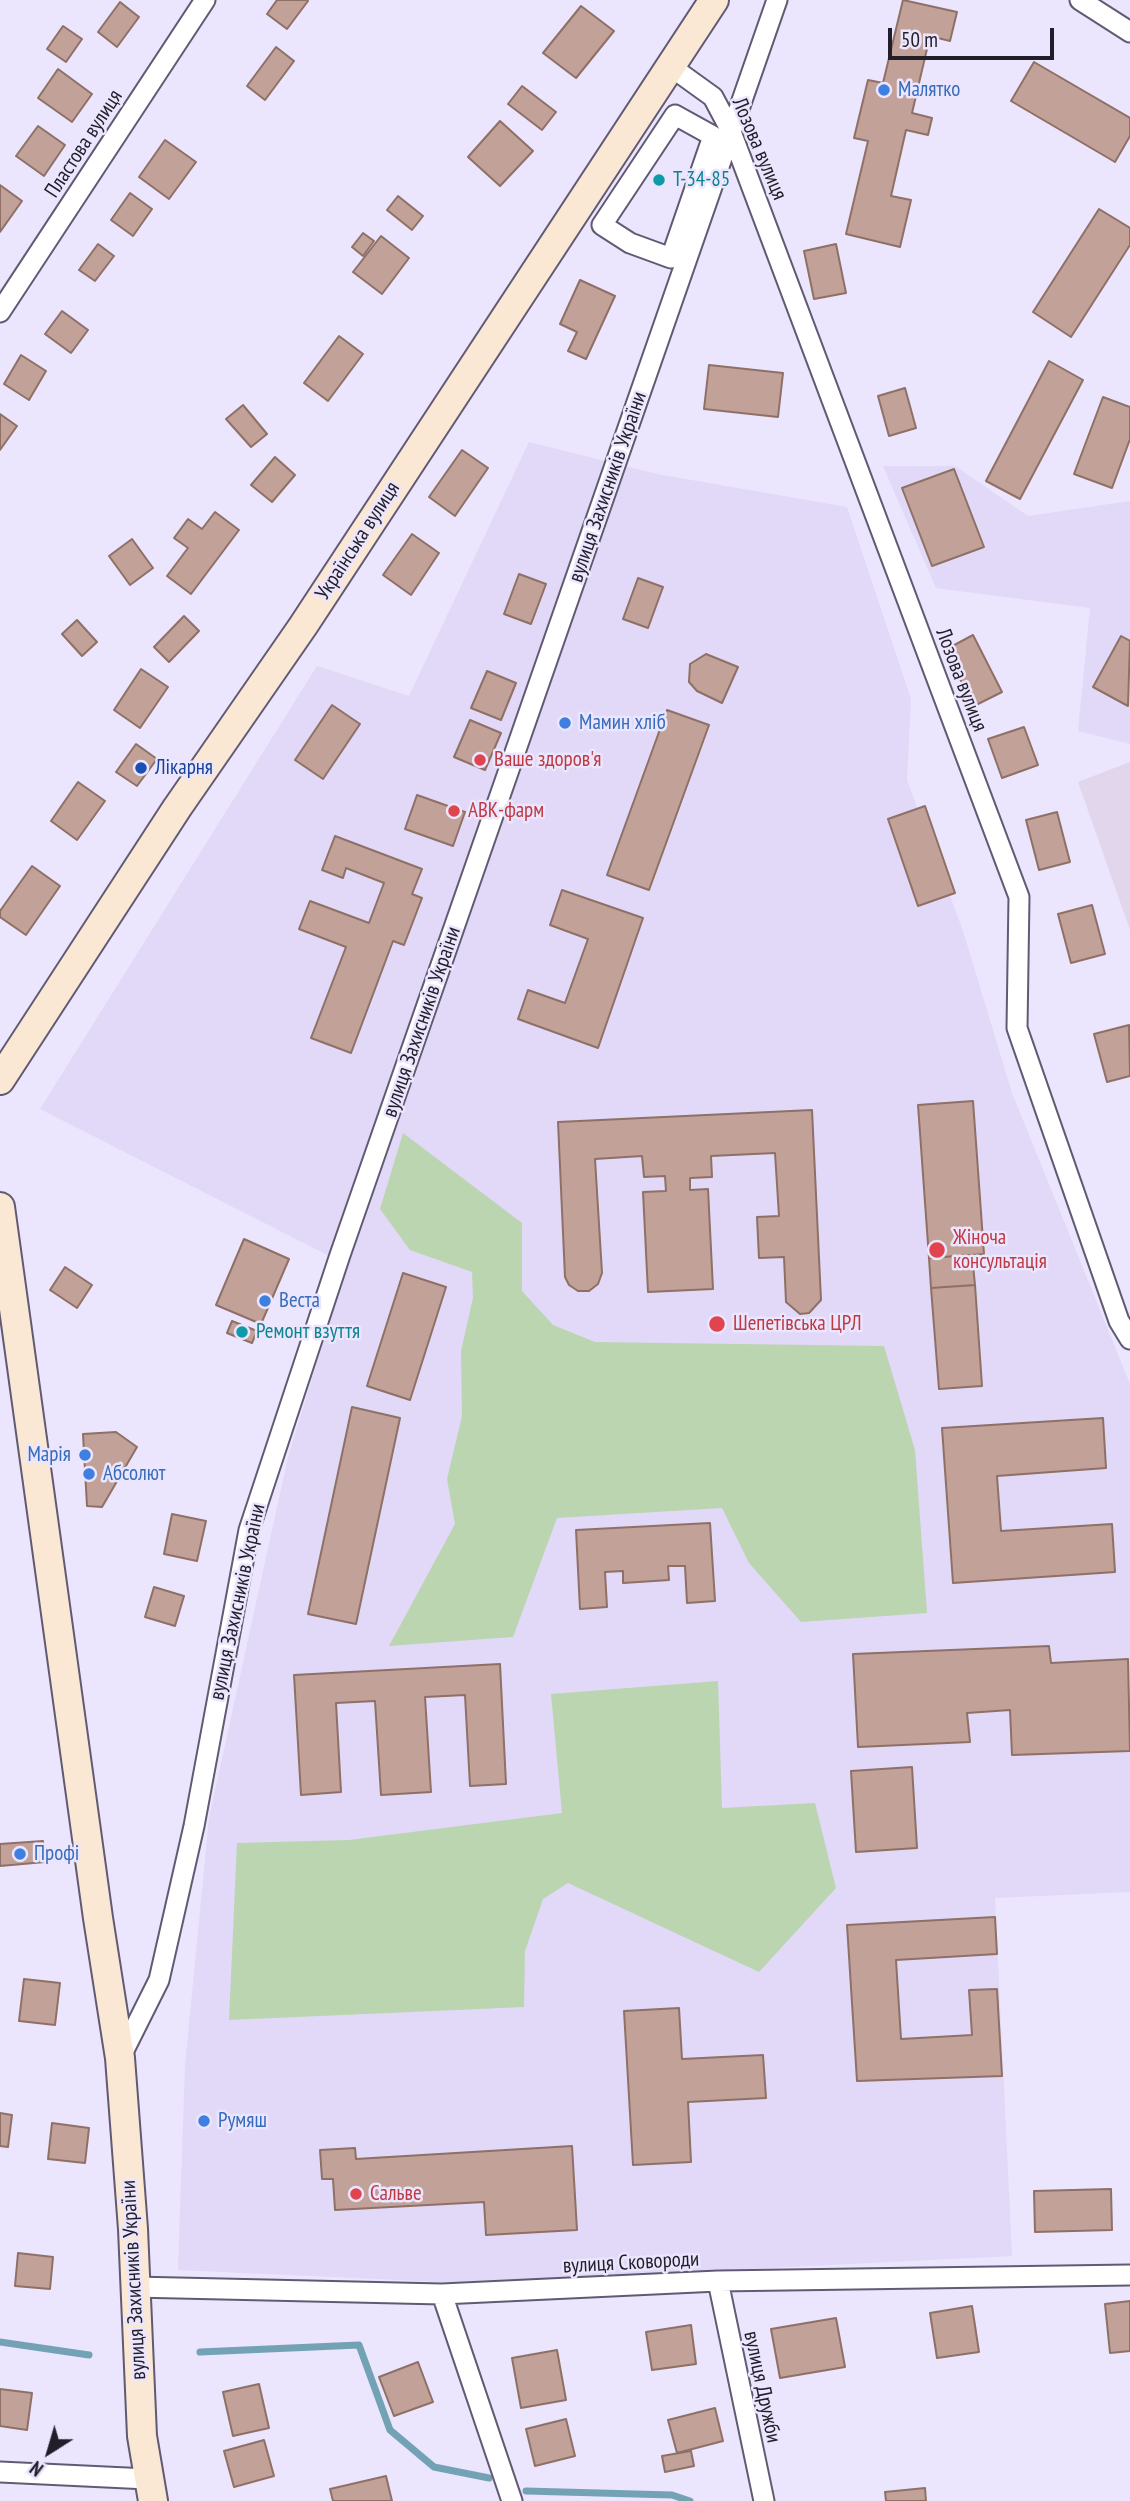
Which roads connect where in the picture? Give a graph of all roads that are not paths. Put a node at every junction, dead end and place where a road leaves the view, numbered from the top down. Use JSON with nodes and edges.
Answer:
{"nodes":[{"id":1,"x":205,"y":0,"type":"edge"},
{"id":2,"x":714,"y":0,"type":"edge"},
{"id":3,"x":777,"y":0,"type":"edge"},
{"id":4,"x":1080,"y":0,"type":"edge"},
{"id":5,"x":1130,"y":32,"type":"edge"},
{"id":6,"x":670,"y":66,"type":"junction"},
{"id":7,"x":730,"y":130,"type":"junction"},
{"id":8,"x":671,"y":258,"type":"joint"},
{"id":9,"x":0,"y":312,"type":"edge"},
{"id":10,"x":0,"y":1080,"type":"edge"},
{"id":11,"x":0,"y":1207,"type":"edge"},
{"id":12,"x":1130,"y":1339,"type":"edge"},
{"id":13,"x":120,"y":2058,"type":"junction"},
{"id":14,"x":1130,"y":2275,"type":"edge"},
{"id":15,"x":718,"y":2281,"type":"junction"},
{"id":16,"x":134,"y":2287,"type":"junction"},
{"id":17,"x":442,"y":2294,"type":"junction"},
{"id":18,"x":0,"y":2472,"type":"edge"},
{"id":19,"x":150,"y":2490,"type":"edge"},
{"id":20,"x":512,"y":2501,"type":"edge"},
{"id":21,"x":764,"y":2501,"type":"edge"}],
"edges":[{"from":1,"to":9,"type":"street","name":"Пластова вулиця"},
{"from":2,"to":6,"type":"main road","name":"Українська вулиця"},
{"from":3,"to":7,"type":"street","name":"вулиця Захисників України"},
{"from":4,"to":5,"type":"street"},
{"from":6,"to":7,"type":"street","name":"Лозова вулиця"},
{"from":6,"to":10,"type":"main road","name":"Українська вулиця"},
{"from":7,"to":12,"type":"street","name":"Лозова вулиця"},
{"from":7,"to":13,"type":"street","name":"вулиця Захисників України"},
{"from":8,"to":8,"type":"street"},
{"from":11,"to":13,"type":"main road","name":"вулиця Захисників України"},
{"from":13,"to":16,"type":"main road","name":"вулиця Захисників України"},
{"from":14,"to":15,"type":"street","name":"вулиця Сковороди"},
{"from":15,"to":17,"type":"street","name":"вулиця Сковороди"},
{"from":15,"to":21,"type":"street","name":"вулиця Дружби"},
{"from":16,"to":17,"type":"street","name":"вулиця Сковороди"},
{"from":16,"to":19,"type":"main road","name":"вулиця Захисників України"},
{"from":17,"to":20,"type":"street"},
{"from":18,"to":19,"type":"street"}]}
